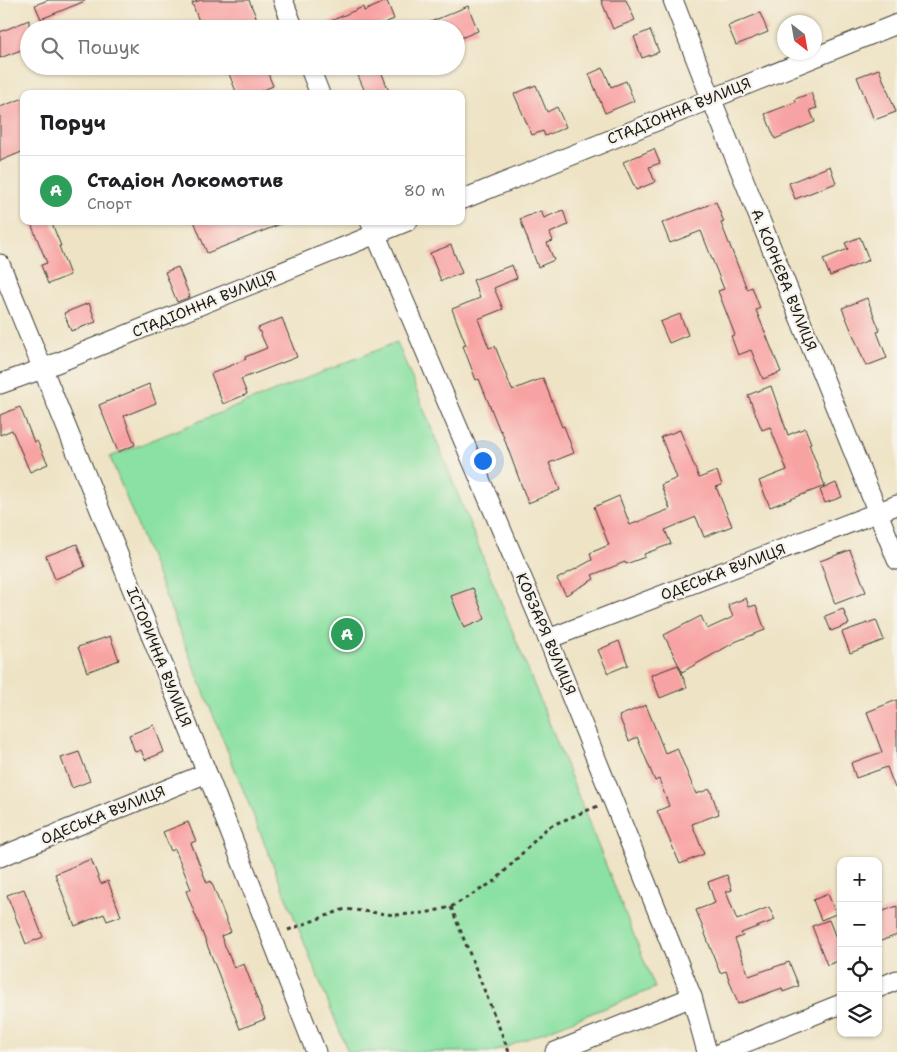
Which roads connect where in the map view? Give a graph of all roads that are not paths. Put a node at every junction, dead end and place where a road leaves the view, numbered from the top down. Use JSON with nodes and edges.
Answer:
{"nodes":[{"id":1,"x":283,"y":0,"type":"edge"},
{"id":2,"x":673,"y":0,"type":"edge"},
{"id":3,"x":291,"y":20,"type":"edge"},
{"id":4,"x":897,"y":24,"type":"edge"},
{"id":5,"x":313,"y":75,"type":"edge"},
{"id":6,"x":318,"y":90,"type":"edge"},
{"id":7,"x":710,"y":98,"type":"junction"},
{"id":8,"x":465,"y":198,"type":"edge"},
{"id":9,"x":388,"y":225,"type":"edge"},
{"id":10,"x":373,"y":228,"type":"edge"},
{"id":11,"x":0,"y":264,"type":"edge"},
{"id":12,"x":42,"y":369,"type":"junction"},
{"id":13,"x":0,"y":384,"type":"edge"},
{"id":14,"x":897,"y":505,"type":"edge"},
{"id":15,"x":878,"y":513,"type":"junction"},
{"id":16,"x":897,"y":560,"type":"edge"},
{"id":17,"x":548,"y":638,"type":"junction"},
{"id":18,"x":206,"y":773,"type":"junction"},
{"id":19,"x":0,"y":857,"type":"edge"},
{"id":20,"x":897,"y":980,"type":"edge"},
{"id":21,"x":882,"y":986,"type":"edge"},
{"id":22,"x":692,"y":997,"type":"junction"},
{"id":23,"x":837,"y":1006,"type":"edge"},
{"id":24,"x":316,"y":1052,"type":"edge"},
{"id":25,"x":555,"y":1052,"type":"edge"},
{"id":26,"x":707,"y":1052,"type":"edge"},
{"id":27,"x":722,"y":1052,"type":"edge"}],
"edges":[{"from":1,"to":3,"type":"street"},
{"from":2,"to":7,"type":"street","name":"А. КОРНЄВА ВУЛИЦЯ"},
{"from":4,"to":7,"type":"street","name":"СТАДІОННА ВУЛИЦЯ"},
{"from":5,"to":6,"type":"street"},
{"from":7,"to":8,"type":"street","name":"СТАДІОННА ВУЛИЦЯ"},
{"from":7,"to":15,"type":"street","name":"А. КОРНЄВА ВУЛИЦЯ"},
{"from":9,"to":10,"type":"street","name":"СТАДІОННА ВУЛИЦЯ"},
{"from":10,"to":12,"type":"street","name":"СТАДІОННА ВУЛИЦЯ"},
{"from":10,"to":17,"type":"street","name":"КОБЗАРЯ ВУЛИЦЯ"},
{"from":11,"to":12,"type":"street","name":"ІСТОРИЧНА ВУЛИЦЯ"},
{"from":12,"to":13,"type":"street","name":"СТАДІОННА ВУЛИЦЯ"},
{"from":12,"to":18,"type":"street","name":"ІСТОРИЧНА ВУЛИЦЯ"},
{"from":14,"to":15,"type":"street","name":"ОДЕСЬКА ВУЛИЦЯ"},
{"from":15,"to":16,"type":"street","name":"А. КОРНЄВА ВУЛИЦЯ"},
{"from":15,"to":17,"type":"street","name":"ОДЕСЬКА ВУЛИЦЯ"},
{"from":17,"to":22,"type":"street","name":"КОБЗАРЯ ВУЛИЦЯ"},
{"from":18,"to":19,"type":"street","name":"ОДЕСЬКА ВУЛИЦЯ"},
{"from":18,"to":24,"type":"street","name":"ІСТОРИЧНА ВУЛИЦЯ"},
{"from":20,"to":21,"type":"street"},
{"from":22,"to":25,"type":"street"},
{"from":22,"to":26,"type":"street","name":"КОБЗАРЯ ВУЛИЦЯ"},
{"from":23,"to":27,"type":"street"}]}
